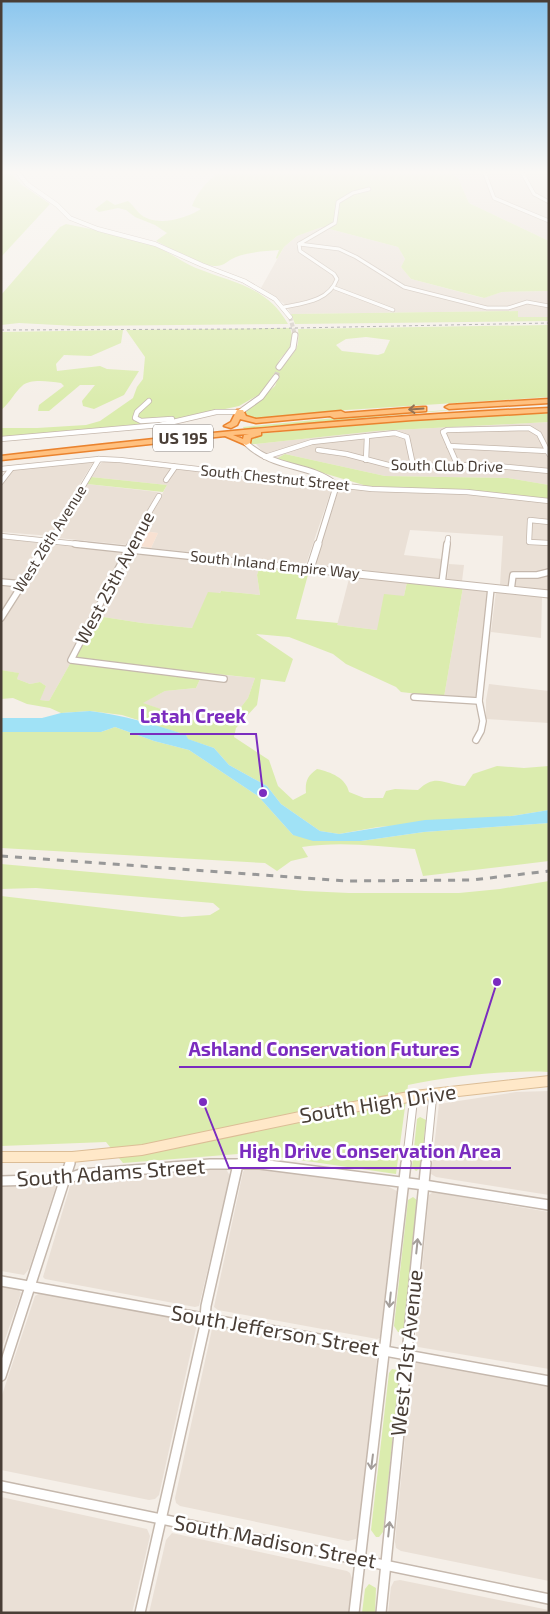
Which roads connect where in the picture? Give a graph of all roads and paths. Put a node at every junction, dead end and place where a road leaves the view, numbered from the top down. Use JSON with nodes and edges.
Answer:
{"nodes":[{"id":1,"x":165,"y":249,"type":"edge"},
{"id":2,"x":300,"y":249,"type":"edge"},
{"id":3,"x":340,"y":249,"type":"edge"},
{"id":4,"x":335,"y":288,"type":"junction"},
{"id":5,"x":549,"y":306,"type":"edge"},
{"id":6,"x":284,"y":307,"type":"junction"},
{"id":7,"x":393,"y":310,"type":"dead end"},
{"id":8,"x":290,"y":317,"type":"tunnel mouth"},
{"id":9,"x":295,"y":335,"type":"tunnel mouth"},
{"id":10,"x":280,"y":366,"type":"tunnel mouth"},
{"id":11,"x":276,"y":377,"type":"tunnel mouth"},
{"id":12,"x":149,"y":401,"type":"dead end"},
{"id":13,"x":549,"y":402,"type":"edge"},
{"id":14,"x":549,"y":409,"type":"edge"},
{"id":15,"x":240,"y":412,"type":"junction"},
{"id":16,"x":377,"y":412,"type":"junction"},
{"id":17,"x":185,"y":421,"type":"junction"},
{"id":18,"x":364,"y":421,"type":"junction"},
{"id":19,"x":228,"y":426,"type":"junction"},
{"id":20,"x":366,"y":436,"type":"junction"},
{"id":21,"x":201,"y":437,"type":"junction"},
{"id":22,"x":1,"y":439,"type":"edge"},
{"id":23,"x":246,"y":443,"type":"junction"},
{"id":24,"x":449,"y":446,"type":"junction"},
{"id":25,"x":1,"y":450,"type":"edge"},
{"id":26,"x":318,"y":450,"type":"dead end"},
{"id":27,"x":548,"y":453,"type":"edge"},
{"id":28,"x":265,"y":457,"type":"junction"},
{"id":29,"x":1,"y":458,"type":"edge"},
{"id":30,"x":98,"y":460,"type":"junction"},
{"id":31,"x":366,"y":460,"type":"junction"},
{"id":32,"x":457,"y":464,"type":"junction"},
{"id":33,"x":413,"y":465,"type":"junction"},
{"id":34,"x":175,"y":467,"type":"junction"},
{"id":35,"x":1,"y":469,"type":"edge"},
{"id":36,"x":11,"y":469,"type":"junction"},
{"id":37,"x":549,"y":471,"type":"edge"},
{"id":38,"x":166,"y":480,"type":"dead end"},
{"id":39,"x":1,"y":482,"type":"edge"},
{"id":40,"x":335,"y":484,"type":"junction"},
{"id":41,"x":158,"y":496,"type":"dead end"},
{"id":42,"x":549,"y":501,"type":"edge"},
{"id":43,"x":549,"y":522,"type":"edge"},
{"id":44,"x":1,"y":536,"type":"edge"},
{"id":45,"x":448,"y":538,"type":"dead end"},
{"id":46,"x":50,"y":541,"type":"junction"},
{"id":47,"x":549,"y":543,"type":"edge"},
{"id":48,"x":128,"y":549,"type":"junction"},
{"id":49,"x":310,"y":569,"type":"junction"},
{"id":50,"x":549,"y":572,"type":"edge"},
{"id":51,"x":1,"y":582,"type":"edge"},
{"id":52,"x":442,"y":583,"type":"junction"},
{"id":53,"x":22,"y":584,"type":"junction"},
{"id":54,"x":491,"y":588,"type":"junction"},
{"id":55,"x":511,"y":590,"type":"junction"},
{"id":56,"x":549,"y":594,"type":"edge"},
{"id":57,"x":1,"y":618,"type":"edge"},
{"id":58,"x":224,"y":679,"type":"dead end"},
{"id":59,"x":414,"y":697,"type":"dead end"},
{"id":60,"x":479,"y":701,"type":"junction"},
{"id":61,"x":476,"y":740,"type":"dead end"},
{"id":62,"x":549,"y":1081,"type":"edge"},
{"id":63,"x":433,"y":1093,"type":"junction"},
{"id":64,"x":414,"y":1096,"type":"junction"},
{"id":65,"x":1,"y":1157,"type":"edge"},
{"id":66,"x":72,"y":1157,"type":"junction"},
{"id":67,"x":238,"y":1164,"type":"junction"},
{"id":68,"x":66,"y":1180,"type":"junction"},
{"id":69,"x":1,"y":1181,"type":"edge"},
{"id":70,"x":404,"y":1182,"type":"junction"},
{"id":71,"x":424,"y":1184,"type":"junction"},
{"id":72,"x":549,"y":1205,"type":"edge"},
{"id":73,"x":1,"y":1281,"type":"edge"},
{"id":74,"x":31,"y":1286,"type":"junction"},
{"id":75,"x":205,"y":1319,"type":"junction"},
{"id":76,"x":385,"y":1351,"type":"junction"},
{"id":77,"x":406,"y":1355,"type":"junction"},
{"id":78,"x":1,"y":1376,"type":"edge"},
{"id":79,"x":549,"y":1380,"type":"edge"},
{"id":80,"x":1,"y":1486,"type":"edge"},
{"id":81,"x":161,"y":1520,"type":"junction"},
{"id":82,"x":360,"y":1559,"type":"junction"},
{"id":83,"x":386,"y":1564,"type":"junction"},
{"id":84,"x":549,"y":1599,"type":"edge"},
{"id":85,"x":140,"y":1613,"type":"edge"},
{"id":86,"x":354,"y":1613,"type":"edge"},
{"id":87,"x":381,"y":1613,"type":"edge"}],
"edges":[{"from":1,"to":6,"type":"street"},
{"from":2,"to":4,"type":"street"},
{"from":3,"to":5,"type":"street"},
{"from":4,"to":6,"type":"street"},
{"from":4,"to":7,"type":"street"},
{"from":6,"to":8,"type":"street"},
{"from":9,"to":10,"type":"street"},
{"from":11,"to":15,"type":"street"},
{"from":12,"to":17,"type":"street"},
{"from":13,"to":16,"type":"highway","number":"US 195","one_way":true},
{"from":14,"to":18,"type":"highway","number":"US 195"},
{"from":15,"to":16,"type":"highway"},
{"from":15,"to":17,"type":"street"},
{"from":15,"to":19,"type":"highway"},
{"from":16,"to":19,"type":"highway","number":"US 195"},
{"from":17,"to":22,"type":"street"},
{"from":18,"to":21,"type":"highway","number":"US 195"},
{"from":18,"to":23,"type":"highway"},
{"from":19,"to":25,"type":"highway","number":"US 195"},
{"from":20,"to":28,"type":"street"},
{"from":20,"to":31,"type":"street"},
{"from":20,"to":33,"type":"street"},
{"from":21,"to":23,"type":"highway"},
{"from":21,"to":29,"type":"highway","number":"US 195"},
{"from":23,"to":28,"type":"street"},
{"from":24,"to":27,"type":"street"},
{"from":24,"to":27,"type":"street"},
{"from":24,"to":32,"type":"street"},
{"from":26,"to":31,"type":"street","name":"South Club Drive"},
{"from":28,"to":40,"type":"street"},
{"from":30,"to":34,"type":"street","name":"South Chestnut Street"},
{"from":30,"to":36,"type":"street","name":"South Chestnut Street"},
{"from":30,"to":46,"type":"street","name":"West 26th Avenue"},
{"from":31,"to":33,"type":"street","name":"South Club Drive"},
{"from":32,"to":33,"type":"street","name":"South Club Drive"},
{"from":32,"to":37,"type":"street","name":"South Club Drive"},
{"from":34,"to":38,"type":"street"},
{"from":34,"to":40,"type":"street","name":"South Chestnut Street"},
{"from":35,"to":36,"type":"street","name":"South Chestnut Street"},
{"from":36,"to":39,"type":"street"},
{"from":40,"to":42,"type":"street","name":"South Chestnut Street"},
{"from":40,"to":49,"type":"street"},
{"from":41,"to":48,"type":"street","name":"West 25th Avenue"},
{"from":43,"to":47,"type":"street"},
{"from":44,"to":46,"type":"street","name":"South Inland Empire Way"},
{"from":45,"to":52,"type":"street"},
{"from":46,"to":48,"type":"street","name":"South Inland Empire Way"},
{"from":46,"to":53,"type":"street","name":"West 26th Avenue"},
{"from":48,"to":49,"type":"street","name":"South Inland Empire Way"},
{"from":48,"to":58,"type":"street","name":"West 25th Avenue"},
{"from":49,"to":52,"type":"street","name":"South Inland Empire Way"},
{"from":50,"to":55,"type":"street"},
{"from":51,"to":53,"type":"street"},
{"from":52,"to":54,"type":"street","name":"South Inland Empire Way"},
{"from":53,"to":57,"type":"street","name":"West 26th Avenue"},
{"from":54,"to":55,"type":"street","name":"South Inland Empire Way"},
{"from":54,"to":60,"type":"street"},
{"from":55,"to":56,"type":"street","name":"South Inland Empire Way"},
{"from":59,"to":60,"type":"street"},
{"from":60,"to":61,"type":"street"},
{"from":62,"to":63,"type":"main road","name":"South High Drive"},
{"from":63,"to":64,"type":"main road","name":"South High Drive"},
{"from":63,"to":71,"type":"street","name":"West 21st Avenue"},
{"from":64,"to":66,"type":"main road","name":"South High Drive"},
{"from":64,"to":70,"type":"street","name":"West 21st Avenue"},
{"from":65,"to":66,"type":"main road","name":"South High Drive"},
{"from":66,"to":68,"type":"street"},
{"from":67,"to":68,"type":"street","name":"South Adams Street"},
{"from":67,"to":70,"type":"street","name":"South Adams Street"},
{"from":67,"to":75,"type":"street"},
{"from":68,"to":69,"type":"street","name":"South Adams Street"},
{"from":68,"to":74,"type":"street"},
{"from":70,"to":71,"type":"street","name":"South Adams Street"},
{"from":70,"to":76,"type":"street","name":"West 21st Avenue","one_way":true},
{"from":71,"to":72,"type":"street","name":"South Adams Street"},
{"from":77,"to":71,"type":"street","name":"West 21st Avenue","one_way":true},
{"from":73,"to":74,"type":"street","name":"South Jefferson Street"},
{"from":74,"to":75,"type":"street","name":"South Jefferson Street"},
{"from":74,"to":78,"type":"street"},
{"from":75,"to":76,"type":"street","name":"South Jefferson Street"},
{"from":75,"to":81,"type":"street"},
{"from":76,"to":77,"type":"street","name":"South Jefferson Street"},
{"from":76,"to":82,"type":"street","name":"West 21st Avenue","one_way":true},
{"from":77,"to":79,"type":"street","name":"South Jefferson Street"},
{"from":83,"to":77,"type":"street","name":"West 21st Avenue","one_way":true},
{"from":80,"to":81,"type":"street","name":"South Madison Street"},
{"from":81,"to":82,"type":"street","name":"South Madison Street"},
{"from":81,"to":85,"type":"street"},
{"from":82,"to":83,"type":"street","name":"South Madison Street"},
{"from":82,"to":86,"type":"street","name":"West 21st Avenue"},
{"from":83,"to":84,"type":"street","name":"South Madison Street"},
{"from":83,"to":87,"type":"street","name":"West 21st Avenue"}]}
